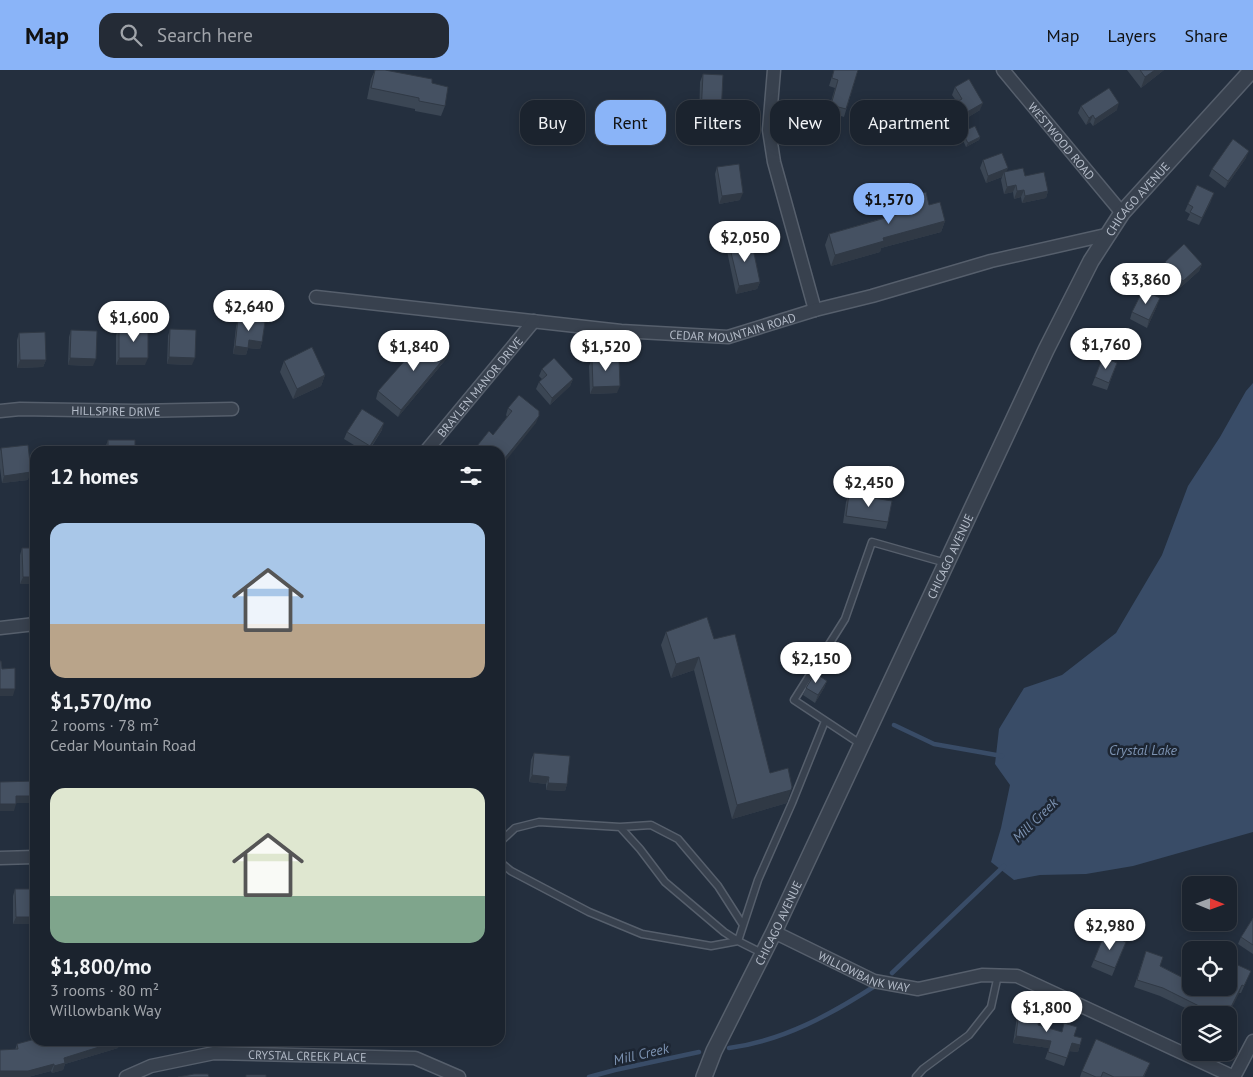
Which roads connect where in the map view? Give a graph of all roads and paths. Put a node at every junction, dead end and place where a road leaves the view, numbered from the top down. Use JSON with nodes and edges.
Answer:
{"nodes":[{"id":1,"x":774,"y":70,"type":"edge"},
{"id":2,"x":1003,"y":70,"type":"edge"},
{"id":3,"x":1252,"y":70,"type":"edge"},
{"id":4,"x":1122,"y":213,"type":"junction"},
{"id":5,"x":1110,"y":234,"type":"junction"},
{"id":6,"x":316,"y":297,"type":"dead end"},
{"id":7,"x":816,"y":310,"type":"junction"},
{"id":8,"x":534,"y":321,"type":"junction"},
{"id":9,"x":232,"y":409,"type":"dead end"},
{"id":10,"x":0,"y":411,"type":"edge"},
{"id":11,"x":430,"y":446,"type":"edge"},
{"id":12,"x":947,"y":563,"type":"junction"},
{"id":13,"x":30,"y":625,"type":"edge"},
{"id":14,"x":0,"y":628,"type":"edge"},
{"id":15,"x":825,"y":720,"type":"junction"},
{"id":16,"x":862,"y":745,"type":"junction"},
{"id":17,"x":620,"y":827,"type":"junction"},
{"id":18,"x":505,"y":837,"type":"edge"},
{"id":19,"x":30,"y":857,"type":"edge"},
{"id":20,"x":0,"y":858,"type":"edge"},
{"id":21,"x":505,"y":866,"type":"edge"},
{"id":22,"x":743,"y":925,"type":"junction"},
{"id":23,"x":774,"y":932,"type":"junction"},
{"id":24,"x":738,"y":941,"type":"junction"},
{"id":25,"x":764,"y":954,"type":"junction"},
{"id":26,"x":998,"y":975,"type":"junction"},
{"id":27,"x":1253,"y":1041,"type":"edge"},
{"id":28,"x":126,"y":1077,"type":"edge"},
{"id":29,"x":459,"y":1077,"type":"edge"},
{"id":30,"x":704,"y":1077,"type":"edge"},
{"id":31,"x":916,"y":1077,"type":"edge"},
{"id":32,"x":1234,"y":1077,"type":"edge"}],
"edges":[{"from":1,"to":7,"type":"street"},
{"from":2,"to":4,"type":"street","name":"WESTWOOD ROAD"},
{"from":3,"to":4,"type":"street","name":"CHICAGO AVENUE"},
{"from":4,"to":5,"type":"street","name":"CHICAGO AVENUE"},
{"from":5,"to":7,"type":"street","name":"CEDAR MOUNTAIN ROAD"},
{"from":5,"to":12,"type":"street","name":"CHICAGO AVENUE"},
{"from":6,"to":8,"type":"street","name":"CEDAR MOUNTAIN ROAD"},
{"from":7,"to":8,"type":"street","name":"CEDAR MOUNTAIN ROAD"},
{"from":8,"to":11,"type":"street","name":"BRAYLEN MANOR DRIVE"},
{"from":9,"to":10,"type":"street","name":"HILLSPIRE DRIVE"},
{"from":12,"to":15,"type":"lane"},
{"from":12,"to":16,"type":"street","name":"CHICAGO AVENUE"},
{"from":13,"to":14,"type":"street"},
{"from":15,"to":16,"type":"lane"},
{"from":15,"to":22,"type":"lane"},
{"from":16,"to":23,"type":"street","name":"CHICAGO AVENUE"},
{"from":17,"to":18,"type":"lane"},
{"from":17,"to":22,"type":"lane"},
{"from":17,"to":24,"type":"lane"},
{"from":19,"to":20,"type":"street"},
{"from":21,"to":24,"type":"lane"},
{"from":22,"to":24,"type":"lane"},
{"from":23,"to":25,"type":"street","name":"CHICAGO AVENUE"},
{"from":23,"to":26,"type":"street","name":"WILLOWBANK WAY"},
{"from":24,"to":25,"type":"lane"},
{"from":25,"to":30,"type":"street","name":"CHICAGO AVENUE"},
{"from":26,"to":31,"type":"lane"},
{"from":26,"to":32,"type":"street","name":"WILLOWBANK WAY"},
{"from":27,"to":32,"type":"street"},
{"from":28,"to":29,"type":"street","name":"CRYSTAL CREEK PLACE"}]}
